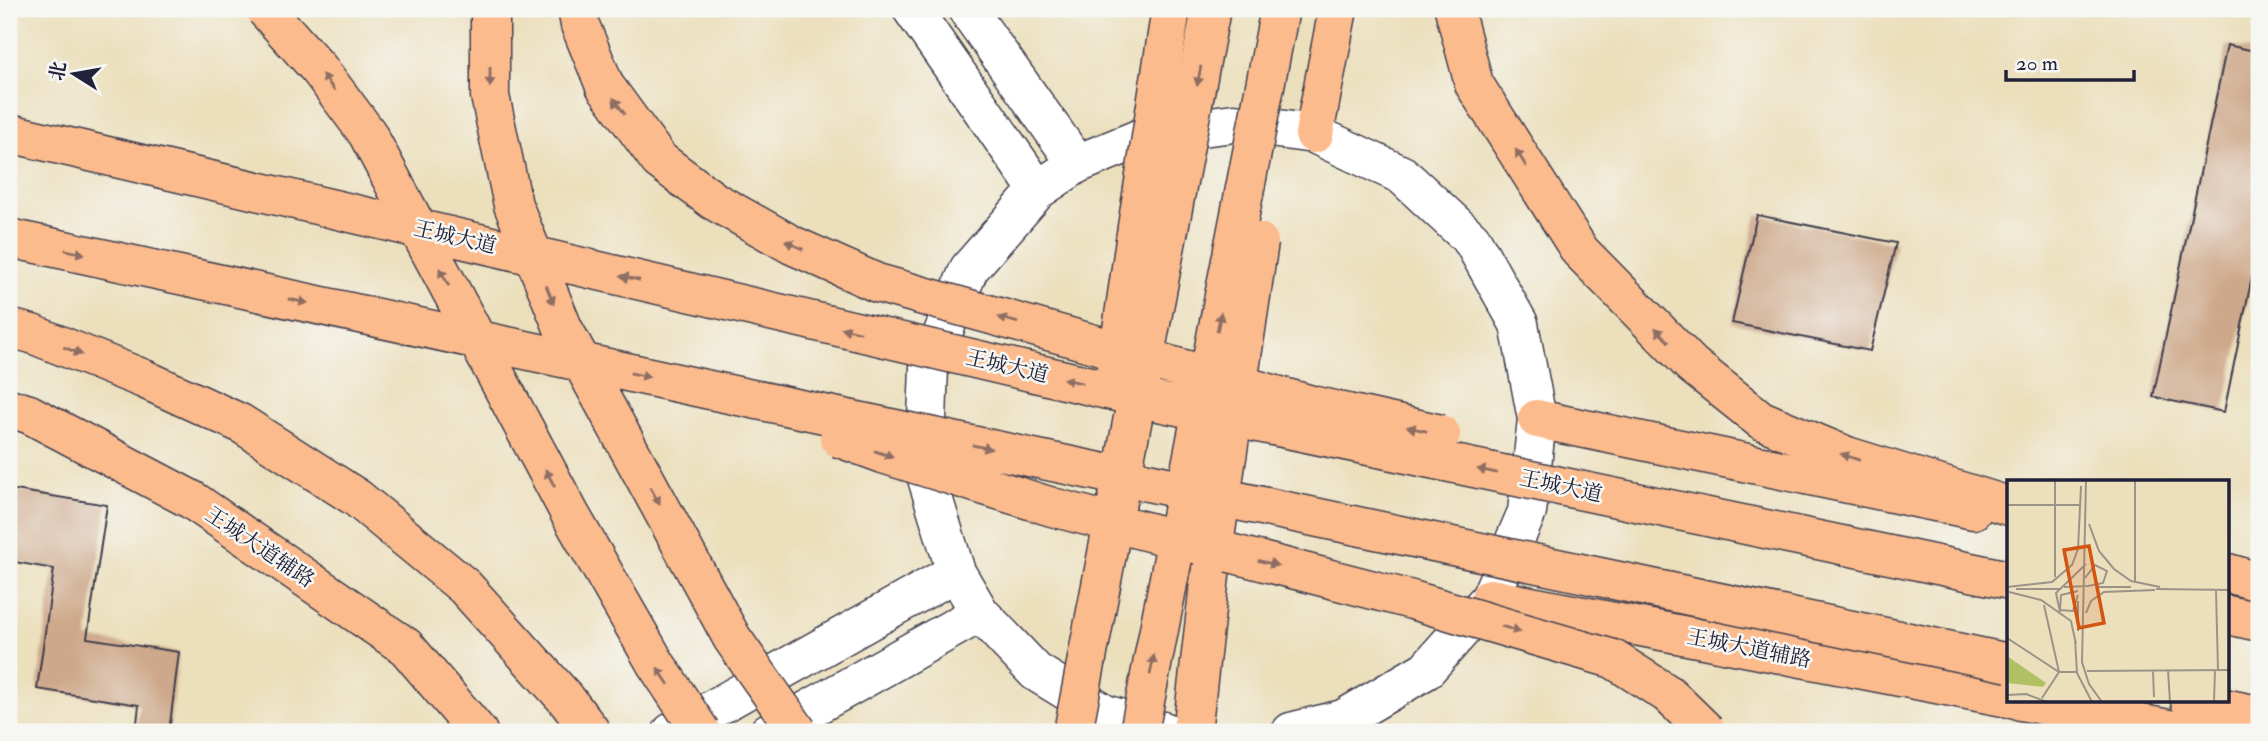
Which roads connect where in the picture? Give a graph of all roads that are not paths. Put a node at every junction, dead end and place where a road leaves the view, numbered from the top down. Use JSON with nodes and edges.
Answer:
{"nodes":[{"id":1,"x":265,"y":9,"type":"edge"},
{"id":2,"x":490,"y":9,"type":"edge"},
{"id":3,"x":578,"y":9,"type":"edge"},
{"id":4,"x":912,"y":9,"type":"edge"},
{"id":5,"x":967,"y":9,"type":"edge"},
{"id":6,"x":1171,"y":9,"type":"edge"},
{"id":7,"x":1211,"y":9,"type":"edge"},
{"id":8,"x":1280,"y":9,"type":"edge"},
{"id":9,"x":1294,"y":9,"type":"edge"},
{"id":10,"x":1338,"y":9,"type":"edge"},
{"id":11,"x":1454,"y":9,"type":"edge"},
{"id":12,"x":9,"y":132,"type":"edge"},
{"id":13,"x":1314,"y":134,"type":"junction"},
{"id":14,"x":1077,"y":164,"type":"junction"},
{"id":15,"x":1038,"y":190,"type":"junction"},
{"id":16,"x":9,"y":238,"type":"edge"},
{"id":17,"x":9,"y":328,"type":"edge"},
{"id":18,"x":705,"y":389,"type":"junction"},
{"id":19,"x":9,"y":408,"type":"edge"},
{"id":20,"x":1537,"y":419,"type":"junction"},
{"id":21,"x":2007,"y":505,"type":"edge"},
{"id":22,"x":2007,"y":519,"type":"edge"},
{"id":23,"x":2007,"y":565,"type":"edge"},
{"id":24,"x":956,"y":572,"type":"junction"},
{"id":25,"x":2230,"y":573,"type":"edge"},
{"id":26,"x":2007,"y":580,"type":"edge"},
{"id":27,"x":2259,"y":581,"type":"edge"},
{"id":28,"x":1490,"y":598,"type":"junction"},
{"id":29,"x":980,"y":613,"type":"junction"},
{"id":30,"x":2230,"y":615,"type":"edge"},
{"id":31,"x":2259,"y":622,"type":"edge"},
{"id":32,"x":2230,"y":626,"type":"edge"},
{"id":33,"x":2259,"y":633,"type":"edge"},
{"id":34,"x":2007,"y":663,"type":"edge"},
{"id":35,"x":2007,"y":698,"type":"edge"},
{"id":36,"x":2026,"y":702,"type":"edge"},
{"id":37,"x":2195,"y":702,"type":"edge"},
{"id":38,"x":2259,"y":715,"type":"edge"},
{"id":39,"x":1347,"y":726,"type":"edge"},
{"id":40,"x":478,"y":732,"type":"edge"},
{"id":41,"x":591,"y":732,"type":"edge"},
{"id":42,"x":672,"y":732,"type":"edge"},
{"id":43,"x":701,"y":732,"type":"edge"},
{"id":44,"x":769,"y":732,"type":"edge"},
{"id":45,"x":797,"y":732,"type":"edge"},
{"id":46,"x":1064,"y":732,"type":"edge"},
{"id":47,"x":1073,"y":732,"type":"edge"},
{"id":48,"x":1139,"y":732,"type":"edge"},
{"id":49,"x":1166,"y":732,"type":"edge"},
{"id":50,"x":1192,"y":732,"type":"edge"},
{"id":51,"x":1291,"y":732,"type":"edge"},
{"id":52,"x":1707,"y":732,"type":"edge"},
{"id":53,"x":2184,"y":732,"type":"edge"}],
"edges":[{"from":43,"to":1,"type":"main road","one_way":true,"bridge":true},
{"from":2,"to":45,"type":"main road","one_way":true,"bridge":true},
{"from":23,"to":3,"type":"main road","one_way":true,"bridge":true},
{"from":4,"to":15,"type":"street"},
{"from":5,"to":14,"type":"street"},
{"from":6,"to":46,"type":"main road","bridge":true},
{"from":7,"to":47,"type":"main road","one_way":true,"bridge":true},
{"from":48,"to":8,"type":"main road","one_way":true,"bridge":true},
{"from":9,"to":50,"type":"main road","bridge":true},
{"from":10,"to":13,"type":"main road"},
{"from":21,"to":11,"type":"main road","one_way":true},
{"from":26,"to":12,"type":"main road","name":"王城大道","one_way":true,"bridge":true},
{"from":13,"to":14,"type":"street"},
{"from":13,"to":20,"type":"street"},
{"from":14,"to":15,"type":"street"},
{"from":15,"to":24,"type":"street"},
{"from":16,"to":18,"type":"main road","one_way":true,"bridge":true},
{"from":17,"to":41,"type":"main road","one_way":true},
{"from":18,"to":34,"type":"main road","one_way":true,"bridge":true},
{"from":18,"to":52,"type":"main road","one_way":true,"bridge":true},
{"from":19,"to":40,"type":"main road","name":"王城大道辅路"},
{"from":20,"to":22,"type":"main road"},
{"from":20,"to":28,"type":"street"},
{"from":24,"to":29,"type":"street"},
{"from":24,"to":42,"type":"street"},
{"from":25,"to":27,"type":"main road"},
{"from":28,"to":35,"type":"main road","name":"王城大道辅路"},
{"from":28,"to":39,"type":"street"},
{"from":29,"to":44,"type":"street"},
{"from":29,"to":49,"type":"street"},
{"from":30,"to":31,"type":"main road"},
{"from":32,"to":33,"type":"main road"},
{"from":36,"to":53,"type":"main road"},
{"from":37,"to":38,"type":"main road"},
{"from":39,"to":51,"type":"street"}]}
